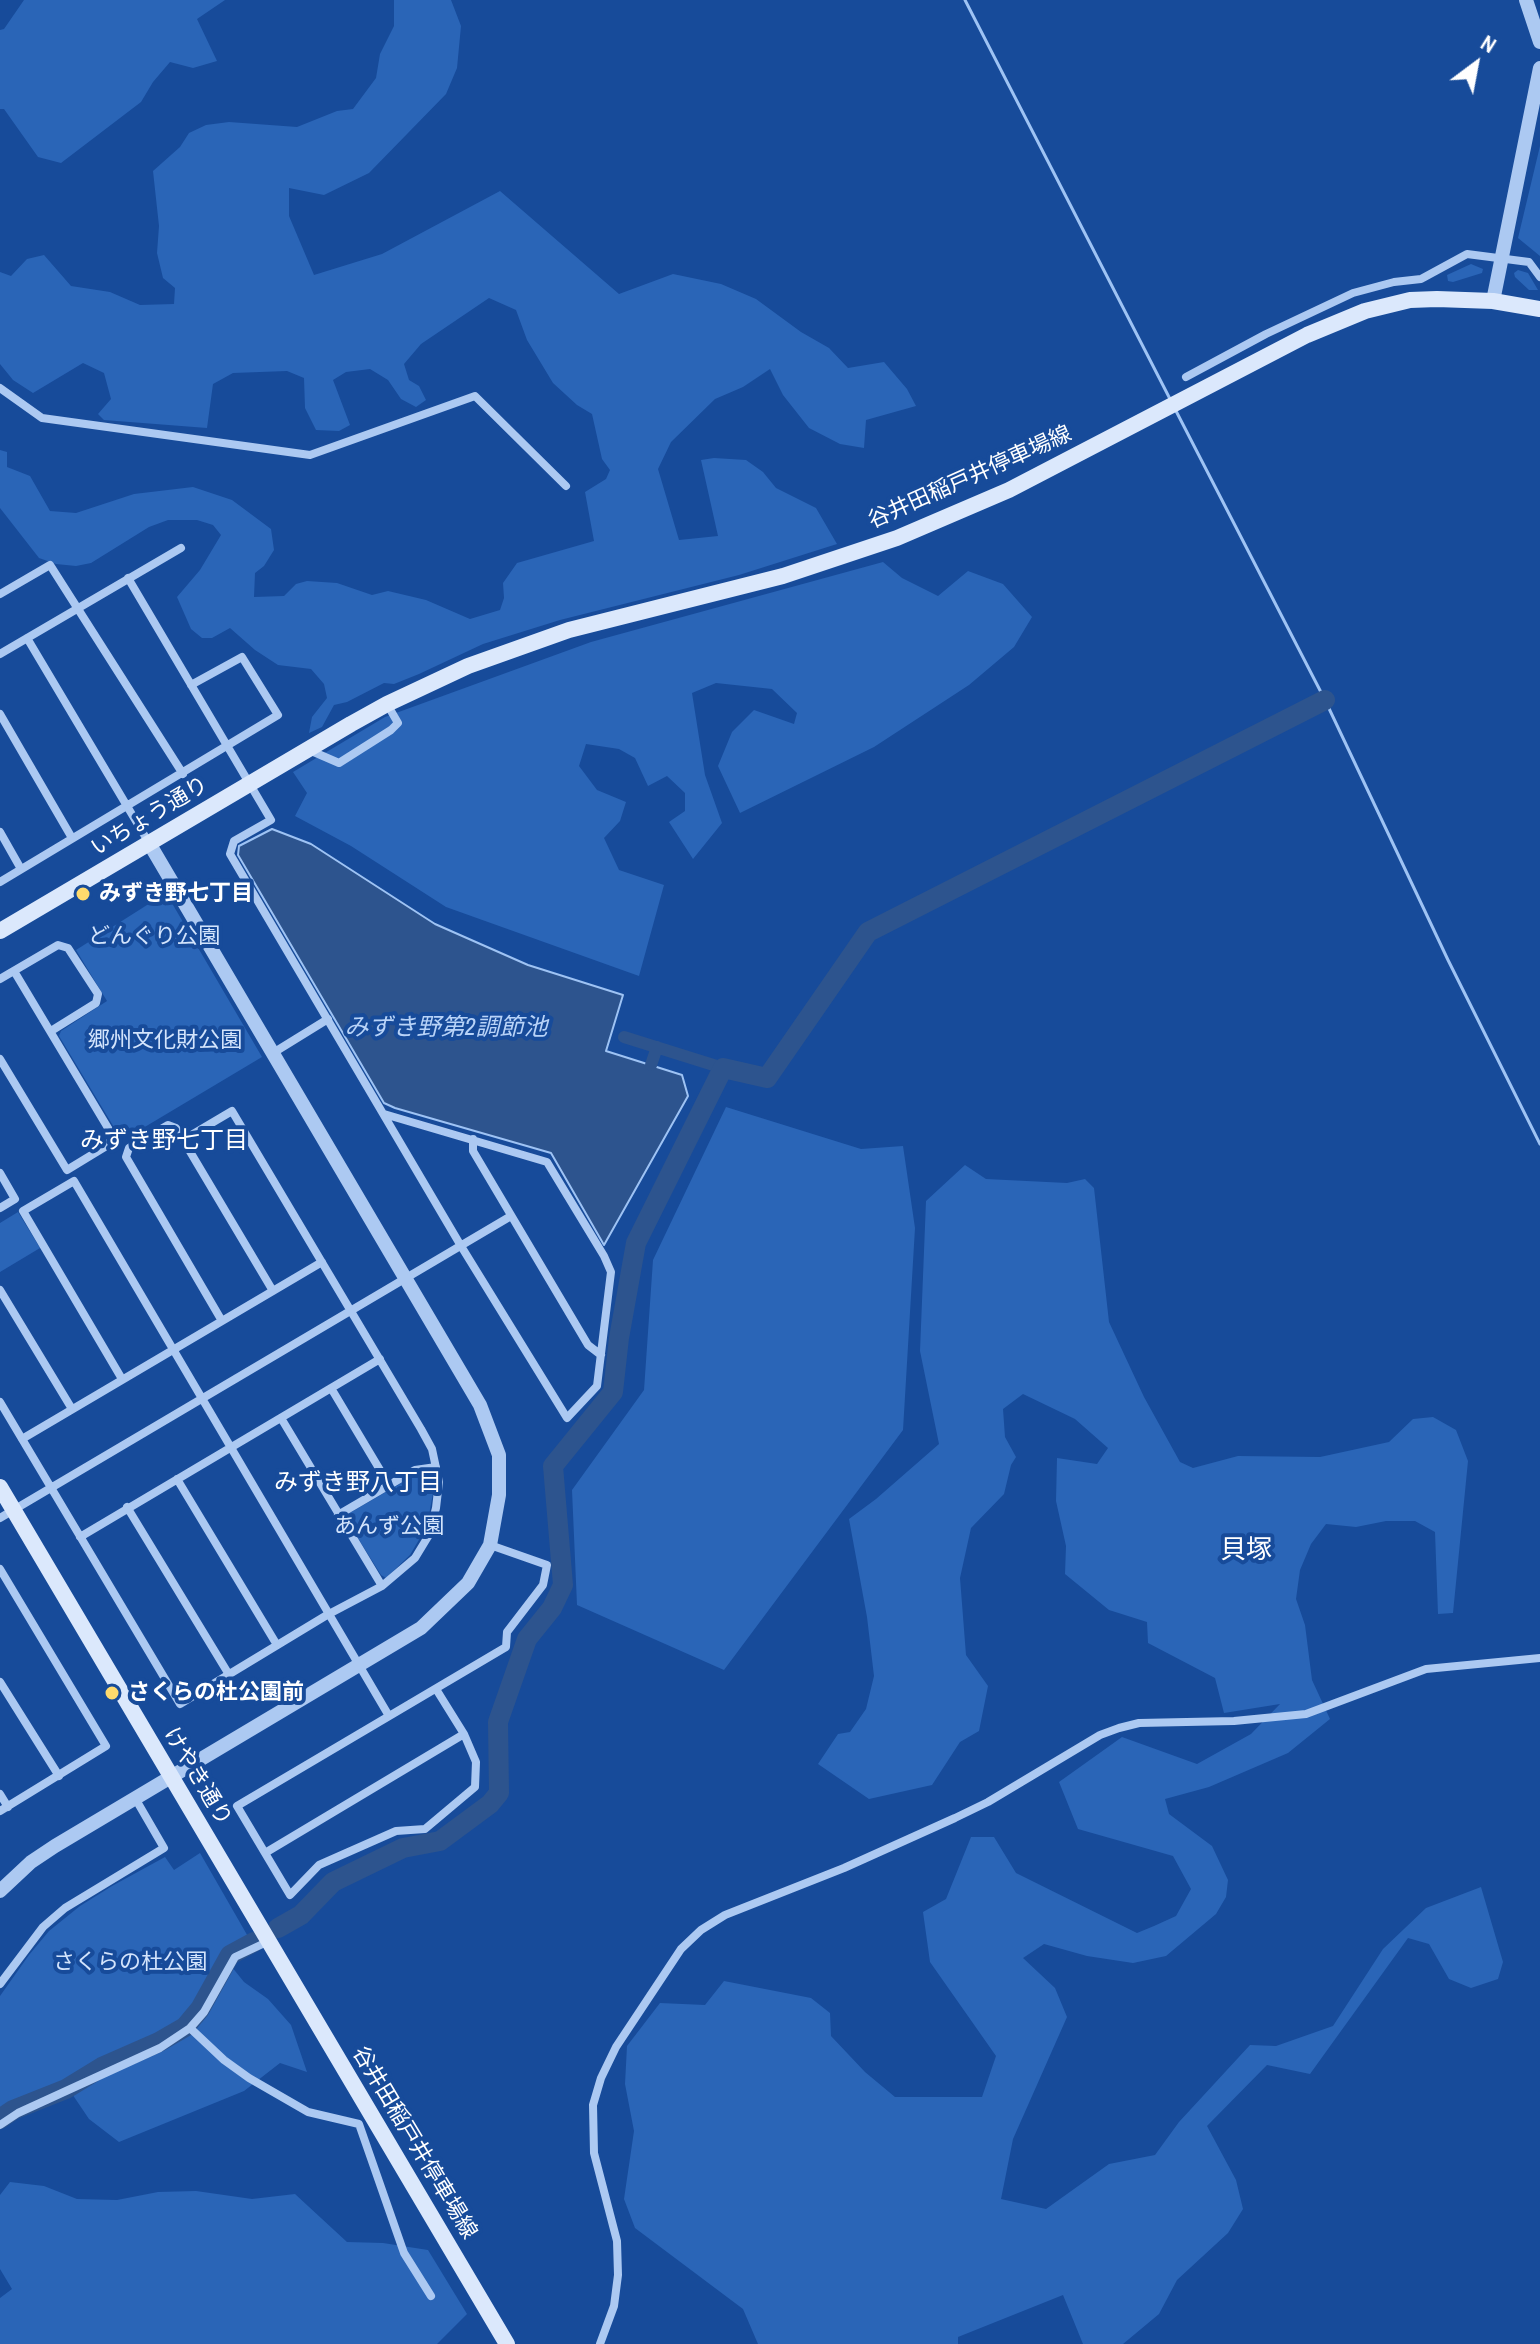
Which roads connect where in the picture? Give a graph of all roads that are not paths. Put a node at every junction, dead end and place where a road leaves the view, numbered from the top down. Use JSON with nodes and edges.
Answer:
{"nodes":[{"id":1,"x":1526,"y":0,"type":"edge"},
{"id":2,"x":1538,"y":22,"type":"edge"},
{"id":3,"x":1540,"y":42,"type":"edge"},
{"id":4,"x":1540,"y":68,"type":"edge"},
{"id":5,"x":1502,"y":257,"type":"junction"},
{"id":6,"x":1540,"y":277,"type":"edge"},
{"id":7,"x":1493,"y":301,"type":"junction"},
{"id":8,"x":1540,"y":309,"type":"edge"},
{"id":9,"x":1186,"y":377,"type":"dead end"},
{"id":10,"x":0,"y":388,"type":"edge"},
{"id":11,"x":566,"y":486,"type":"dead end"},
{"id":12,"x":181,"y":548,"type":"dead end"},
{"id":13,"x":128,"y":578,"type":"junction"},
{"id":14,"x":0,"y":594,"type":"edge"},
{"id":15,"x":77,"y":608,"type":"junction"},
{"id":16,"x":27,"y":638,"type":"junction"},
{"id":17,"x":0,"y":654,"type":"edge"},
{"id":18,"x":191,"y":685,"type":"junction"},
{"id":19,"x":387,"y":704,"type":"junction"},
{"id":20,"x":0,"y":714,"type":"edge"},
{"id":21,"x":323,"y":740,"type":"joint"},
{"id":22,"x":227,"y":747,"type":"junction"},
{"id":23,"x":307,"y":749,"type":"junction"},
{"id":24,"x":183,"y":774,"type":"junction"},
{"id":25,"x":248,"y":784,"type":"junction"},
{"id":26,"x":127,"y":806,"type":"junction"},
{"id":27,"x":0,"y":832,"type":"edge"},
{"id":28,"x":72,"y":838,"type":"junction"},
{"id":29,"x":149,"y":843,"type":"junction"},
{"id":30,"x":21,"y":869,"type":"junction"},
{"id":31,"x":0,"y":882,"type":"edge"},
{"id":32,"x":0,"y":931,"type":"edge"},
{"id":33,"x":14,"y":971,"type":"junction"},
{"id":34,"x":0,"y":979,"type":"edge"},
{"id":35,"x":328,"y":1019,"type":"junction"},
{"id":36,"x":51,"y":1031,"type":"junction"},
{"id":37,"x":273,"y":1053,"type":"junction"},
{"id":38,"x":0,"y":1059,"type":"edge"},
{"id":39,"x":384,"y":1114,"type":"junction"},
{"id":40,"x":473,"y":1139,"type":"junction"},
{"id":41,"x":183,"y":1140,"type":"junction"},
{"id":42,"x":0,"y":1173,"type":"edge"},
{"id":43,"x":0,"y":1208,"type":"edge"},
{"id":44,"x":511,"y":1216,"type":"junction"},
{"id":45,"x":461,"y":1246,"type":"junction"},
{"id":46,"x":322,"y":1262,"type":"junction"},
{"id":47,"x":404,"y":1277,"type":"junction"},
{"id":48,"x":0,"y":1290,"type":"edge"},
{"id":49,"x":273,"y":1291,"type":"junction"},
{"id":50,"x":351,"y":1310,"type":"junction"},
{"id":51,"x":222,"y":1321,"type":"junction"},
{"id":52,"x":172,"y":1350,"type":"junction"},
{"id":53,"x":601,"y":1355,"type":"junction"},
{"id":54,"x":380,"y":1359,"type":"junction"},
{"id":55,"x":122,"y":1379,"type":"junction"},
{"id":56,"x":331,"y":1388,"type":"junction"},
{"id":57,"x":201,"y":1400,"type":"junction"},
{"id":58,"x":0,"y":1402,"type":"edge"},
{"id":59,"x":72,"y":1409,"type":"junction"},
{"id":60,"x":281,"y":1418,"type":"junction"},
{"id":61,"x":22,"y":1439,"type":"junction"},
{"id":62,"x":230,"y":1448,"type":"junction"},
{"id":63,"x":436,"y":1467,"type":"junction"},
{"id":64,"x":177,"y":1479,"type":"junction"},
{"id":65,"x":389,"y":1485,"type":"junction"},
{"id":66,"x":0,"y":1487,"type":"edge"},
{"id":67,"x":51,"y":1488,"type":"junction"},
{"id":68,"x":127,"y":1507,"type":"junction"},
{"id":69,"x":7,"y":1514,"type":"edge"},
{"id":70,"x":338,"y":1515,"type":"junction"},
{"id":71,"x":80,"y":1537,"type":"junction"},
{"id":72,"x":490,"y":1545,"type":"junction"},
{"id":73,"x":0,"y":1569,"type":"edge"},
{"id":74,"x":3,"y":1580,"type":"edge"},
{"id":75,"x":382,"y":1586,"type":"junction"},
{"id":76,"x":327,"y":1615,"type":"junction"},
{"id":77,"x":277,"y":1645,"type":"junction"},
{"id":78,"x":1540,"y":1658,"type":"edge"},
{"id":79,"x":357,"y":1665,"type":"junction"},
{"id":80,"x":228,"y":1673,"type":"junction"},
{"id":81,"x":0,"y":1682,"type":"edge"},
{"id":82,"x":436,"y":1689,"type":"junction"},
{"id":83,"x":389,"y":1716,"type":"junction"},
{"id":84,"x":464,"y":1734,"type":"junction"},
{"id":85,"x":59,"y":1776,"type":"junction"},
{"id":86,"x":171,"y":1776,"type":"junction"},
{"id":87,"x":0,"y":1794,"type":"edge"},
{"id":88,"x":135,"y":1798,"type":"junction"},
{"id":89,"x":4,"y":1809,"type":"edge"},
{"id":90,"x":265,"y":1853,"type":"junction"},
{"id":91,"x":0,"y":1891,"type":"edge"},
{"id":92,"x":269,"y":1941,"type":"junction"},
{"id":93,"x":283,"y":1965,"type":"joint"},
{"id":94,"x":0,"y":1984,"type":"edge"},
{"id":95,"x":190,"y":2028,"type":"junction"},
{"id":96,"x":366,"y":2121,"type":"junction"},
{"id":97,"x":0,"y":2125,"type":"edge"},
{"id":98,"x":431,"y":2296,"type":"dead end"},
{"id":99,"x":507,"y":2344,"type":"edge"},
{"id":100,"x":600,"y":2344,"type":"edge"}],
"edges":[{"from":1,"to":2,"type":"street"},
{"from":2,"to":3,"type":"street"},
{"from":4,"to":5,"type":"street"},
{"from":5,"to":6,"type":"street"},
{"from":5,"to":7,"type":"street"},
{"from":5,"to":9,"type":"street"},
{"from":7,"to":8,"type":"main road","name":"谷井田稲戸井停車場線"},
{"from":7,"to":19,"type":"main road","name":"谷井田稲戸井停車場線"},
{"from":10,"to":11,"type":"street"},
{"from":12,"to":13,"type":"street"},
{"from":13,"to":15,"type":"street"},
{"from":13,"to":18,"type":"street"},
{"from":14,"to":15,"type":"street"},
{"from":15,"to":16,"type":"street"},
{"from":15,"to":24,"type":"street"},
{"from":16,"to":17,"type":"street"},
{"from":16,"to":26,"type":"street"},
{"from":18,"to":22,"type":"street"},
{"from":18,"to":22,"type":"street"},
{"from":19,"to":21,"type":"main road","name":"谷井田稲戸井停車場線"},
{"from":19,"to":23,"type":"street"},
{"from":20,"to":28,"type":"street"},
{"from":21,"to":23,"type":"main road","name":"いちょう通り"},
{"from":22,"to":24,"type":"street"},
{"from":22,"to":25,"type":"street"},
{"from":23,"to":25,"type":"main road","name":"いちょう通り"},
{"from":24,"to":26,"type":"street"},
{"from":25,"to":29,"type":"main road","name":"いちょう通り"},
{"from":25,"to":35,"type":"street"},
{"from":26,"to":28,"type":"street"},
{"from":26,"to":29,"type":"street"},
{"from":27,"to":30,"type":"street"},
{"from":28,"to":30,"type":"street"},
{"from":29,"to":32,"type":"main road","name":"いちょう通り"},
{"from":29,"to":37,"type":"street"},
{"from":30,"to":31,"type":"street"},
{"from":33,"to":34,"type":"street"},
{"from":33,"to":36,"type":"street"},
{"from":33,"to":36,"type":"street"},
{"from":35,"to":37,"type":"street"},
{"from":35,"to":39,"type":"street"},
{"from":36,"to":38,"type":"street"},
{"from":37,"to":47,"type":"street"},
{"from":39,"to":40,"type":"street"},
{"from":39,"to":45,"type":"street"},
{"from":40,"to":44,"type":"street"},
{"from":40,"to":53,"type":"street"},
{"from":41,"to":46,"type":"street"},
{"from":41,"to":49,"type":"street"},
{"from":41,"to":51,"type":"street"},
{"from":42,"to":43,"type":"street"},
{"from":44,"to":45,"type":"street"},
{"from":44,"to":53,"type":"street"},
{"from":45,"to":47,"type":"street"},
{"from":45,"to":53,"type":"street"},
{"from":46,"to":49,"type":"street"},
{"from":46,"to":50,"type":"street"},
{"from":47,"to":50,"type":"street"},
{"from":47,"to":72,"type":"street"},
{"from":48,"to":59,"type":"street"},
{"from":49,"to":51,"type":"street"},
{"from":50,"to":54,"type":"street"},
{"from":50,"to":57,"type":"street"},
{"from":51,"to":52,"type":"street"},
{"from":52,"to":55,"type":"street"},
{"from":52,"to":55,"type":"street"},
{"from":52,"to":57,"type":"street"},
{"from":54,"to":56,"type":"street"},
{"from":54,"to":63,"type":"street"},
{"from":55,"to":59,"type":"street"},
{"from":56,"to":60,"type":"street"},
{"from":56,"to":65,"type":"street"},
{"from":57,"to":62,"type":"street"},
{"from":57,"to":67,"type":"street"},
{"from":58,"to":61,"type":"street"},
{"from":59,"to":61,"type":"street"},
{"from":60,"to":62,"type":"street"},
{"from":60,"to":70,"type":"street"},
{"from":61,"to":67,"type":"street"},
{"from":62,"to":64,"type":"street"},
{"from":62,"to":76,"type":"street"},
{"from":63,"to":65,"type":"street"},
{"from":63,"to":75,"type":"street"},
{"from":64,"to":68,"type":"street"},
{"from":64,"to":77,"type":"street"},
{"from":65,"to":70,"type":"street"},
{"from":66,"to":69,"type":"main road","name":"けやき通り"},
{"from":67,"to":69,"type":"street"},
{"from":67,"to":71,"type":"street"},
{"from":68,"to":71,"type":"street"},
{"from":68,"to":80,"type":"street"},
{"from":69,"to":86,"type":"main road","name":"けやき通り"},
{"from":70,"to":75,"type":"street"},
{"from":71,"to":80,"type":"street"},
{"from":72,"to":79,"type":"street"},
{"from":72,"to":82,"type":"street"},
{"from":73,"to":74,"type":"street"},
{"from":74,"to":85,"type":"street"},
{"from":75,"to":76,"type":"street"},
{"from":76,"to":77,"type":"street"},
{"from":76,"to":79,"type":"street"},
{"from":77,"to":80,"type":"street"},
{"from":78,"to":100,"type":"street"},
{"from":79,"to":83,"type":"street"},
{"from":79,"to":86,"type":"street"},
{"from":81,"to":85,"type":"street"},
{"from":82,"to":83,"type":"street"},
{"from":82,"to":84,"type":"street"},
{"from":83,"to":90,"type":"street"},
{"from":84,"to":90,"type":"street"},
{"from":84,"to":90,"type":"street"},
{"from":85,"to":89,"type":"street"},
{"from":86,"to":88,"type":"street"},
{"from":86,"to":92,"type":"main road","name":"けやき通り"},
{"from":87,"to":89,"type":"street"},
{"from":88,"to":91,"type":"street"},
{"from":88,"to":94,"type":"street"},
{"from":92,"to":93,"type":"main road","name":"けやき通り"},
{"from":92,"to":95,"type":"street"},
{"from":93,"to":96,"type":"main road","name":"谷井田稲戸井停車場線"},
{"from":95,"to":96,"type":"street"},
{"from":95,"to":97,"type":"street"},
{"from":96,"to":98,"type":"street"},
{"from":96,"to":99,"type":"main road","name":"谷井田稲戸井停車場線"}]}
